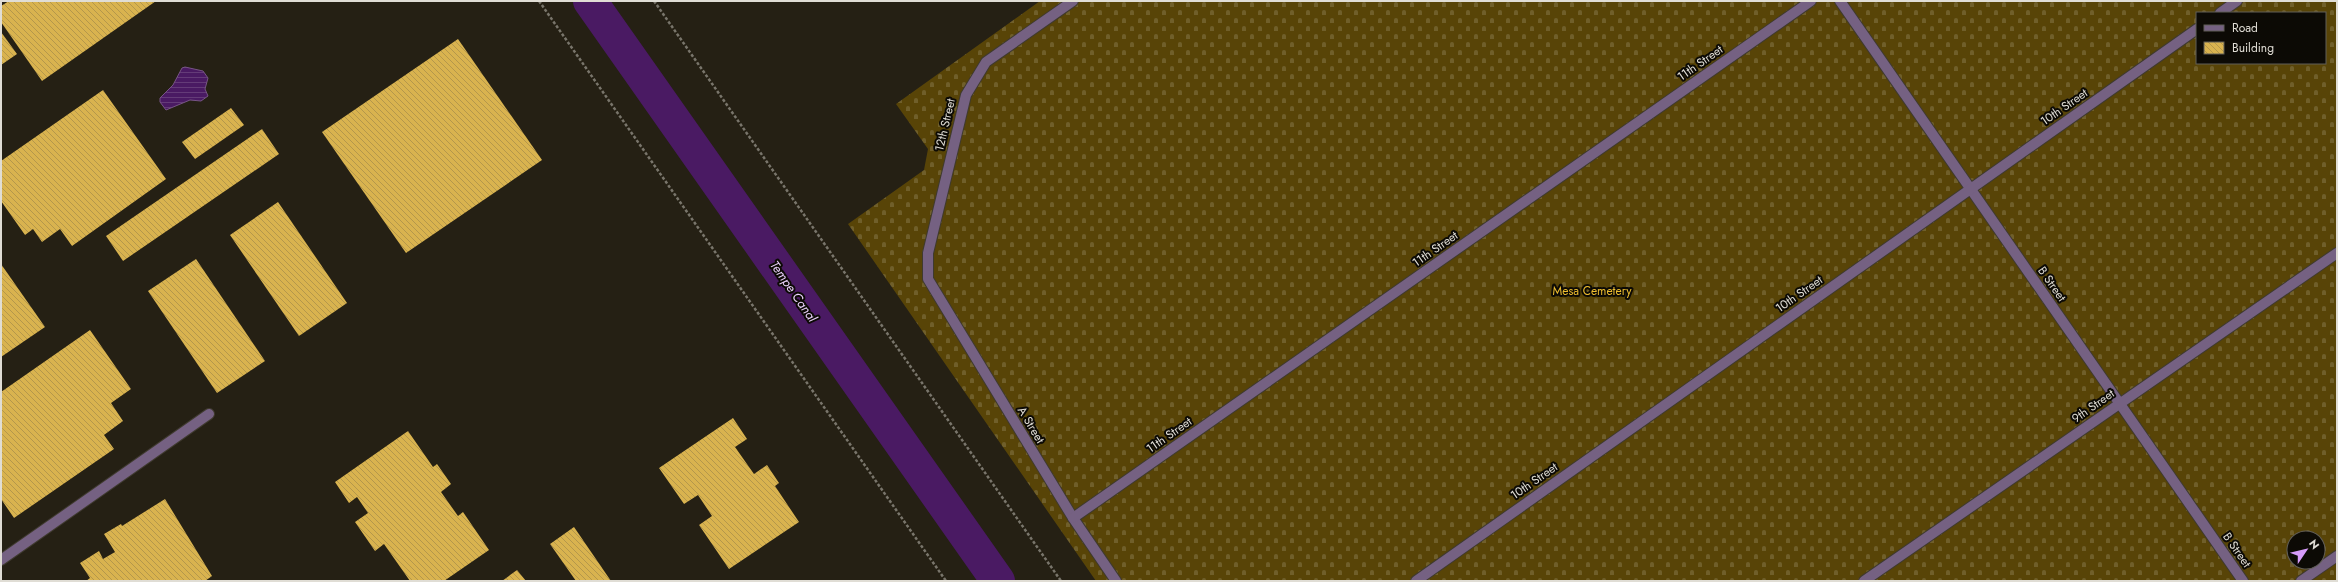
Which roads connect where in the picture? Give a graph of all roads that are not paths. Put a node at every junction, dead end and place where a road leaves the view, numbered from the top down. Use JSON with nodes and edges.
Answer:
{"nodes":[{"id":1,"x":1073,"y":1,"type":"edge"},
{"id":2,"x":1811,"y":1,"type":"edge"},
{"id":3,"x":1840,"y":1,"type":"edge"},
{"id":4,"x":2237,"y":1,"type":"edge"},
{"id":5,"x":2221,"y":12,"type":"edge"},
{"id":6,"x":2196,"y":30,"type":"edge"},
{"id":7,"x":1971,"y":189,"type":"junction"},
{"id":8,"x":2337,"y":253,"type":"edge"},
{"id":9,"x":928,"y":279,"type":"joint"},
{"id":10,"x":2119,"y":403,"type":"junction"},
{"id":11,"x":209,"y":414,"type":"dead end"},
{"id":12,"x":1073,"y":518,"type":"junction"},
{"id":13,"x":2337,"y":556,"type":"edge"},
{"id":14,"x":1,"y":560,"type":"edge"},
{"id":15,"x":1116,"y":581,"type":"edge"},
{"id":16,"x":1416,"y":581,"type":"edge"},
{"id":17,"x":1864,"y":581,"type":"edge"},
{"id":18,"x":2243,"y":581,"type":"edge"},
{"id":19,"x":2301,"y":581,"type":"edge"}],
"edges":[{"from":1,"to":9,"type":"lane","name":"12th Street"},
{"from":2,"to":12,"type":"lane","name":"11th Street"},
{"from":3,"to":7,"type":"lane","name":"B Street"},
{"from":4,"to":5,"type":"lane"},
{"from":6,"to":7,"type":"lane","name":"10th Street"},
{"from":7,"to":10,"type":"lane","name":"B Street"},
{"from":7,"to":16,"type":"lane","name":"10th Street"},
{"from":8,"to":10,"type":"lane","name":"9th Street"},
{"from":9,"to":12,"type":"lane","name":"A Street"},
{"from":10,"to":17,"type":"lane","name":"9th Street"},
{"from":10,"to":18,"type":"lane","name":"B Street"},
{"from":11,"to":14,"type":"lane"},
{"from":12,"to":15,"type":"lane","name":"A Street"},
{"from":13,"to":19,"type":"lane"}]}
